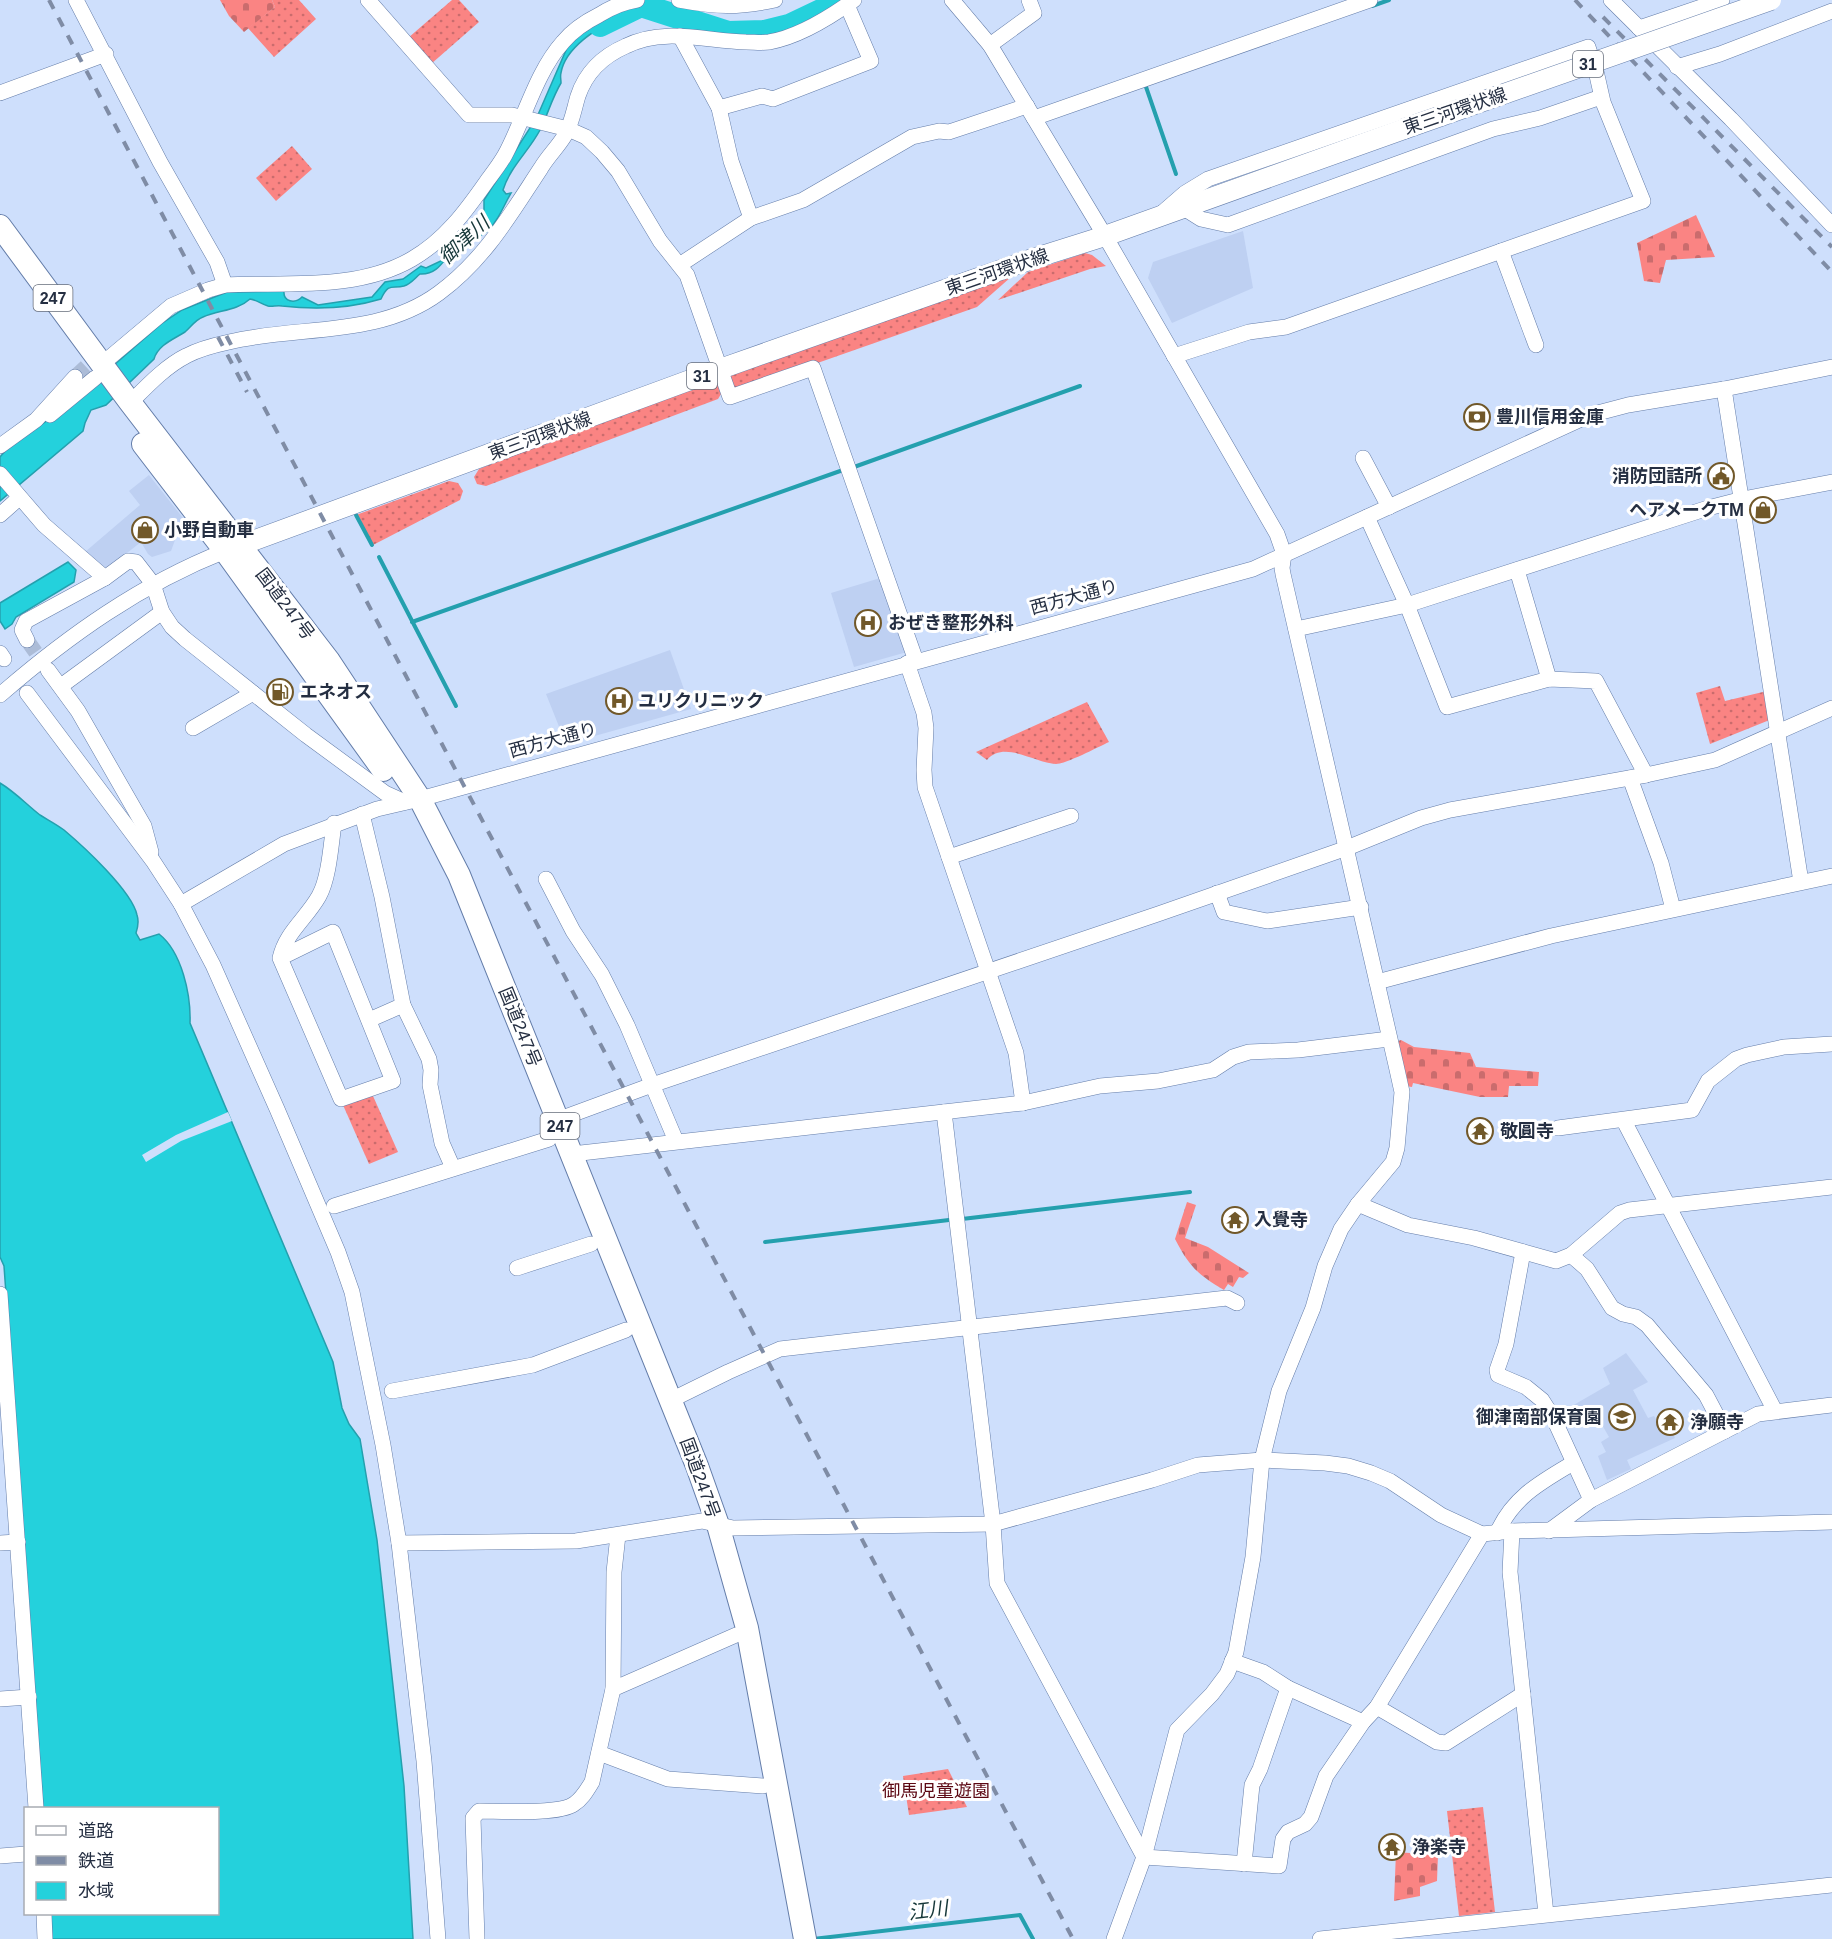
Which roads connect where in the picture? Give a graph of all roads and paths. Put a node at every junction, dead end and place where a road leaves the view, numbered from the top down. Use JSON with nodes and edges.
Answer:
{"nodes":[{"id":1,"x":76,"y":0,"type":"edge"},
{"id":2,"x":368,"y":0,"type":"edge"},
{"id":3,"x":637,"y":0,"type":"edge"},
{"id":4,"x":680,"y":0,"type":"edge"},
{"id":5,"x":775,"y":0,"type":"edge"},
{"id":6,"x":952,"y":0,"type":"edge"},
{"id":7,"x":1029,"y":0,"type":"edge"},
{"id":8,"x":1370,"y":0,"type":"edge"},
{"id":9,"x":1611,"y":0,"type":"edge"},
{"id":10,"x":1722,"y":0,"type":"edge"},
{"id":11,"x":1771,"y":0,"type":"edge"},
{"id":12,"x":850,"y":2,"type":"edge"},
{"id":13,"x":1832,"y":11,"type":"edge"},
{"id":14,"x":1639,"y":28,"type":"junction"},
{"id":15,"x":680,"y":36,"type":"junction"},
{"id":16,"x":990,"y":45,"type":"junction"},
{"id":17,"x":106,"y":54,"type":"junction"},
{"id":18,"x":1677,"y":67,"type":"junction"},
{"id":19,"x":0,"y":93,"type":"edge"},
{"id":20,"x":1601,"y":97,"type":"junction"},
{"id":21,"x":719,"y":108,"type":"junction"},
{"id":22,"x":1030,"y":112,"type":"junction"},
{"id":23,"x":526,"y":118,"type":"junction"},
{"id":24,"x":564,"y":128,"type":"junction"},
{"id":25,"x":1182,"y":207,"type":"junction"},
{"id":26,"x":1157,"y":216,"type":"junction"},
{"id":27,"x":751,"y":218,"type":"junction"},
{"id":28,"x":1832,"y":225,"type":"edge"},
{"id":29,"x":0,"y":226,"type":"edge"},
{"id":30,"x":1105,"y":236,"type":"junction"},
{"id":31,"x":0,"y":250,"type":"edge"},
{"id":32,"x":1501,"y":251,"type":"junction"},
{"id":33,"x":681,"y":264,"type":"junction"},
{"id":34,"x":225,"y":285,"type":"junction"},
{"id":35,"x":1536,"y":345,"type":"dead end"},
{"id":36,"x":1174,"y":356,"type":"junction"},
{"id":37,"x":1832,"y":367,"type":"edge"},
{"id":38,"x":720,"y":369,"type":"junction"},
{"id":39,"x":97,"y":370,"type":"junction"},
{"id":40,"x":1724,"y":389,"type":"junction"},
{"id":41,"x":126,"y":405,"type":"junction"},
{"id":42,"x":0,"y":447,"type":"edge"},
{"id":43,"x":1363,"y":458,"type":"dead end"},
{"id":44,"x":0,"y":474,"type":"edge"},
{"id":45,"x":1832,"y":482,"type":"edge"},
{"id":46,"x":18,"y":496,"type":"junction"},
{"id":47,"x":1743,"y":499,"type":"junction"},
{"id":48,"x":1389,"y":507,"type":"junction"},
{"id":49,"x":0,"y":514,"type":"edge"},
{"id":50,"x":1367,"y":517,"type":"junction"},
{"id":51,"x":234,"y":548,"type":"junction"},
{"id":52,"x":1284,"y":554,"type":"junction"},
{"id":53,"x":1518,"y":570,"type":"junction"},
{"id":54,"x":105,"y":578,"type":"junction"},
{"id":55,"x":153,"y":584,"type":"junction"},
{"id":56,"x":1407,"y":605,"type":"junction"},
{"id":57,"x":162,"y":612,"type":"junction"},
{"id":58,"x":1296,"y":629,"type":"junction"},
{"id":59,"x":27,"y":640,"type":"dead end"},
{"id":60,"x":911,"y":662,"type":"junction"},
{"id":61,"x":48,"y":670,"type":"tunnel mouth"},
{"id":62,"x":1549,"y":679,"type":"junction"},
{"id":63,"x":61,"y":686,"type":"junction"},
{"id":64,"x":6,"y":690,"type":"edge"},
{"id":65,"x":27,"y":693,"type":"dead end"},
{"id":66,"x":253,"y":693,"type":"junction"},
{"id":67,"x":1832,"y":708,"type":"edge"},
{"id":68,"x":193,"y":728,"type":"dead end"},
{"id":69,"x":1778,"y":732,"type":"junction"},
{"id":70,"x":1646,"y":775,"type":"junction"},
{"id":71,"x":1630,"y":778,"type":"junction"},
{"id":72,"x":413,"y":800,"type":"junction"},
{"id":73,"x":362,"y":814,"type":"junction"},
{"id":74,"x":1071,"y":816,"type":"dead end"},
{"id":75,"x":334,"y":824,"type":"junction"},
{"id":76,"x":1347,"y":848,"type":"junction"},
{"id":77,"x":949,"y":857,"type":"junction"},
{"id":78,"x":153,"y":861,"type":"junction"},
{"id":79,"x":1832,"y":876,"type":"edge"},
{"id":80,"x":546,"y":879,"type":"dead end"},
{"id":81,"x":1801,"y":882,"type":"junction"},
{"id":82,"x":1217,"y":893,"type":"junction"},
{"id":83,"x":182,"y":904,"type":"junction"},
{"id":84,"x":1360,"y":907,"type":"junction"},
{"id":85,"x":1673,"y":909,"type":"junction"},
{"id":86,"x":280,"y":958,"type":"junction"},
{"id":87,"x":988,"y":971,"type":"junction"},
{"id":88,"x":1377,"y":982,"type":"junction"},
{"id":89,"x":403,"y":1005,"type":"junction"},
{"id":90,"x":369,"y":1020,"type":"junction"},
{"id":91,"x":1389,"y":1039,"type":"junction"},
{"id":92,"x":1832,"y":1044,"type":"edge"},
{"id":93,"x":652,"y":1085,"type":"junction"},
{"id":94,"x":1023,"y":1103,"type":"junction"},
{"id":95,"x":944,"y":1112,"type":"junction"},
{"id":96,"x":1624,"y":1120,"type":"junction"},
{"id":97,"x":1558,"y":1128,"type":"dead end"},
{"id":98,"x":553,"y":1129,"type":"junction"},
{"id":99,"x":676,"y":1141,"type":"junction"},
{"id":100,"x":572,"y":1154,"type":"junction"},
{"id":101,"x":453,"y":1168,"type":"junction"},
{"id":102,"x":1832,"y":1187,"type":"edge"},
{"id":103,"x":1358,"y":1204,"type":"junction"},
{"id":104,"x":1667,"y":1205,"type":"junction"},
{"id":105,"x":334,"y":1206,"type":"dead end"},
{"id":106,"x":591,"y":1244,"type":"junction"},
{"id":107,"x":1523,"y":1252,"type":"junction"},
{"id":108,"x":1571,"y":1255,"type":"junction"},
{"id":109,"x":517,"y":1268,"type":"dead end"},
{"id":110,"x":0,"y":1294,"type":"edge"},
{"id":111,"x":1237,"y":1303,"type":"dead end"},
{"id":112,"x":970,"y":1329,"type":"junction"},
{"id":113,"x":626,"y":1330,"type":"junction"},
{"id":114,"x":3,"y":1387,"type":"edge"},
{"id":115,"x":392,"y":1391,"type":"dead end"},
{"id":116,"x":671,"y":1401,"type":"junction"},
{"id":117,"x":1832,"y":1405,"type":"edge"},
{"id":118,"x":1774,"y":1411,"type":"junction"},
{"id":119,"x":1725,"y":1431,"type":"junction"},
{"id":120,"x":1262,"y":1460,"type":"junction"},
{"id":121,"x":1573,"y":1463,"type":"junction"},
{"id":122,"x":1591,"y":1500,"type":"junction"},
{"id":123,"x":1832,"y":1522,"type":"edge"},
{"id":124,"x":710,"y":1523,"type":"junction"},
{"id":125,"x":993,"y":1524,"type":"junction"},
{"id":126,"x":1549,"y":1531,"type":"junction"},
{"id":127,"x":1497,"y":1533,"type":"junction"},
{"id":128,"x":618,"y":1536,"type":"junction"},
{"id":129,"x":18,"y":1542,"type":"junction"},
{"id":130,"x":0,"y":1543,"type":"edge"},
{"id":131,"x":399,"y":1543,"type":"junction"},
{"id":132,"x":736,"y":1635,"type":"junction"},
{"id":133,"x":1232,"y":1661,"type":"junction"},
{"id":134,"x":1288,"y":1688,"type":"junction"},
{"id":135,"x":613,"y":1689,"type":"junction"},
{"id":136,"x":1523,"y":1694,"type":"junction"},
{"id":137,"x":29,"y":1697,"type":"junction"},
{"id":138,"x":0,"y":1699,"type":"edge"},
{"id":139,"x":1377,"y":1707,"type":"junction"},
{"id":140,"x":1363,"y":1722,"type":"junction"},
{"id":141,"x":599,"y":1753,"type":"junction"},
{"id":142,"x":763,"y":1786,"type":"junction"},
{"id":143,"x":36,"y":1807,"type":"edge"},
{"id":144,"x":24,"y":1854,"type":"edge"},
{"id":145,"x":0,"y":1856,"type":"edge"},
{"id":146,"x":1144,"y":1857,"type":"junction"},
{"id":147,"x":1244,"y":1864,"type":"junction"},
{"id":148,"x":1832,"y":1885,"type":"edge"},
{"id":149,"x":1546,"y":1914,"type":"junction"},
{"id":150,"x":44,"y":1915,"type":"edge"},
{"id":151,"x":798,"y":1938,"type":"edge"},
{"id":152,"x":45,"y":1939,"type":"edge"},
{"id":153,"x":438,"y":1939,"type":"edge"},
{"id":154,"x":477,"y":1939,"type":"edge"},
{"id":155,"x":1114,"y":1939,"type":"edge"},
{"id":156,"x":1320,"y":1939,"type":"edge"}],
"edges":[{"from":1,"to":17,"type":"street"},
{"from":2,"to":23,"type":"street"},
{"from":3,"to":23,"type":"street"},
{"from":4,"to":5,"type":"street"},
{"from":6,"to":16,"type":"street"},
{"from":7,"to":16,"type":"street"},
{"from":8,"to":22,"type":"street"},
{"from":9,"to":14,"type":"street"},
{"from":10,"to":14,"type":"street"},
{"from":11,"to":25,"type":"main road","name":"東三河環状線","number":"31","bridge":true},
{"from":12,"to":15,"type":"street"},
{"from":12,"to":21,"type":"street"},
{"from":13,"to":18,"type":"street"},
{"from":14,"to":18,"type":"street"},
{"from":15,"to":21,"type":"street"},
{"from":15,"to":24,"type":"street"},
{"from":16,"to":22,"type":"street"},
{"from":17,"to":19,"type":"street"},
{"from":17,"to":34,"type":"street"},
{"from":18,"to":28,"type":"street"},
{"from":20,"to":25,"type":"street"},
{"from":20,"to":26,"type":"street"},
{"from":20,"to":32,"type":"street"},
{"from":21,"to":27,"type":"street"},
{"from":22,"to":27,"type":"street"},
{"from":22,"to":30,"type":"street"},
{"from":23,"to":24,"type":"street"},
{"from":23,"to":34,"type":"street"},
{"from":24,"to":33,"type":"street"},
{"from":24,"to":41,"type":"street"},
{"from":25,"to":26,"type":"main road","name":"東三河環状線","number":"31"},
{"from":26,"to":30,"type":"main road","name":"東三河環状線","number":"31"},
{"from":27,"to":33,"type":"street"},
{"from":29,"to":39,"type":"highway","name":"国道247号","number":"247"},
{"from":30,"to":36,"type":"street"},
{"from":30,"to":38,"type":"main road","name":"東三河環状線","number":"31"},
{"from":31,"to":39,"type":"highway","name":"国道247号","number":"247"},
{"from":32,"to":35,"type":"street"},
{"from":32,"to":36,"type":"street"},
{"from":33,"to":38,"type":"street"},
{"from":34,"to":39,"type":"street"},
{"from":36,"to":52,"type":"street"},
{"from":37,"to":40,"type":"street","name":"西方大通り"},
{"from":38,"to":51,"type":"main road","name":"東三河環状線","number":"31"},
{"from":38,"to":60,"type":"street"},
{"from":39,"to":41,"type":"highway","name":"国道247号","number":"247"},
{"from":39,"to":42,"type":"street"},
{"from":40,"to":47,"type":"street"},
{"from":40,"to":48,"type":"street","name":"西方大通り"},
{"from":41,"to":51,"type":"highway","name":"国道247号","number":"247"},
{"from":43,"to":48,"type":"street"},
{"from":44,"to":46,"type":"street"},
{"from":45,"to":47,"type":"street"},
{"from":46,"to":49,"type":"street"},
{"from":46,"to":54,"type":"street"},
{"from":47,"to":53,"type":"street"},
{"from":47,"to":69,"type":"street"},
{"from":48,"to":50,"type":"street","name":"西方大通り"},
{"from":50,"to":52,"type":"street","name":"西方大通り"},
{"from":50,"to":56,"type":"street"},
{"from":51,"to":55,"type":"street"},
{"from":51,"to":72,"type":"highway","name":"国道247号","number":"247"},
{"from":52,"to":58,"type":"street"},
{"from":52,"to":60,"type":"street","name":"西方大通り"},
{"from":53,"to":56,"type":"street"},
{"from":53,"to":62,"type":"street"},
{"from":54,"to":55,"type":"street"},
{"from":54,"to":59,"type":"street"},
{"from":55,"to":57,"type":"street"},
{"from":55,"to":64,"type":"street"},
{"from":56,"to":58,"type":"street"},
{"from":56,"to":62,"type":"street"},
{"from":57,"to":63,"type":"street"},
{"from":57,"to":66,"type":"street"},
{"from":58,"to":76,"type":"street"},
{"from":60,"to":72,"type":"street","name":"西方大通り"},
{"from":60,"to":77,"type":"street"},
{"from":61,"to":63,"type":"street"},
{"from":62,"to":70,"type":"street"},
{"from":63,"to":78,"type":"street"},
{"from":65,"to":78,"type":"street"},
{"from":66,"to":68,"type":"street"},
{"from":66,"to":72,"type":"street"},
{"from":67,"to":69,"type":"street"},
{"from":69,"to":70,"type":"street"},
{"from":69,"to":81,"type":"street"},
{"from":70,"to":71,"type":"street"},
{"from":71,"to":76,"type":"street"},
{"from":71,"to":85,"type":"street"},
{"from":72,"to":73,"type":"street","name":"西方大通り"},
{"from":72,"to":98,"type":"highway","name":"国道247号","number":"247"},
{"from":73,"to":75,"type":"street","name":"西方大通り"},
{"from":73,"to":89,"type":"street"},
{"from":74,"to":77,"type":"street"},
{"from":75,"to":83,"type":"street","name":"西方大通り"},
{"from":75,"to":86,"type":"street"},
{"from":76,"to":82,"type":"street"},
{"from":76,"to":84,"type":"street"},
{"from":77,"to":87,"type":"street"},
{"from":78,"to":83,"type":"street"},
{"from":79,"to":81,"type":"street"},
{"from":80,"to":93,"type":"street"},
{"from":81,"to":85,"type":"street"},
{"from":82,"to":84,"type":"street"},
{"from":82,"to":87,"type":"street"},
{"from":83,"to":131,"type":"street"},
{"from":84,"to":88,"type":"street"},
{"from":85,"to":88,"type":"street"},
{"from":86,"to":90,"type":"street"},
{"from":86,"to":90,"type":"street"},
{"from":87,"to":93,"type":"street"},
{"from":87,"to":94,"type":"street"},
{"from":88,"to":91,"type":"street"},
{"from":89,"to":90,"type":"street"},
{"from":89,"to":101,"type":"street"},
{"from":91,"to":94,"type":"street"},
{"from":91,"to":103,"type":"street"},
{"from":92,"to":96,"type":"street"},
{"from":93,"to":98,"type":"street"},
{"from":93,"to":99,"type":"street"},
{"from":94,"to":95,"type":"street"},
{"from":95,"to":99,"type":"street"},
{"from":95,"to":112,"type":"street"},
{"from":96,"to":97,"type":"street"},
{"from":96,"to":104,"type":"street"},
{"from":98,"to":100,"type":"highway","name":"国道247号","number":"247"},
{"from":98,"to":101,"type":"street"},
{"from":98,"to":106,"type":"highway","name":"国道247号","number":"247"},
{"from":99,"to":100,"type":"street"},
{"from":100,"to":116,"type":"highway","name":"国道247号","number":"247"},
{"from":101,"to":105,"type":"street"},
{"from":102,"to":104,"type":"street"},
{"from":103,"to":107,"type":"street"},
{"from":103,"to":120,"type":"street"},
{"from":104,"to":108,"type":"street"},
{"from":104,"to":118,"type":"street"},
{"from":106,"to":109,"type":"street"},
{"from":106,"to":113,"type":"highway","name":"国道247号","number":"247"},
{"from":107,"to":108,"type":"street"},
{"from":107,"to":121,"type":"street"},
{"from":108,"to":119,"type":"street"},
{"from":110,"to":114,"type":"street"},
{"from":111,"to":112,"type":"street"},
{"from":112,"to":116,"type":"street"},
{"from":112,"to":125,"type":"street"},
{"from":113,"to":115,"type":"street"},
{"from":113,"to":124,"type":"highway","name":"国道247号","number":"247"},
{"from":114,"to":129,"type":"street"},
{"from":116,"to":124,"type":"highway","name":"国道247号","number":"247"},
{"from":117,"to":118,"type":"street"},
{"from":118,"to":119,"type":"street"},
{"from":119,"to":122,"type":"street"},
{"from":120,"to":125,"type":"street"},
{"from":120,"to":127,"type":"street"},
{"from":120,"to":133,"type":"street"},
{"from":121,"to":122,"type":"street"},
{"from":121,"to":127,"type":"street"},
{"from":122,"to":126,"type":"street"},
{"from":123,"to":126,"type":"street"},
{"from":124,"to":125,"type":"street"},
{"from":124,"to":128,"type":"street"},
{"from":124,"to":132,"type":"highway","name":"国道247号","number":"247"},
{"from":124,"to":151,"type":"highway","name":"国道247号","number":"247"},
{"from":125,"to":146,"type":"street"},
{"from":126,"to":127,"type":"street"},
{"from":127,"to":136,"type":"street"},
{"from":127,"to":139,"type":"street"},
{"from":128,"to":131,"type":"street"},
{"from":128,"to":135,"type":"street"},
{"from":129,"to":130,"type":"street"},
{"from":129,"to":137,"type":"street"},
{"from":131,"to":153,"type":"street"},
{"from":132,"to":135,"type":"street"},
{"from":132,"to":142,"type":"highway","name":"国道247号","number":"247"},
{"from":133,"to":134,"type":"street"},
{"from":133,"to":146,"type":"street"},
{"from":134,"to":140,"type":"street"},
{"from":134,"to":147,"type":"street"},
{"from":135,"to":141,"type":"street"},
{"from":136,"to":139,"type":"street"},
{"from":136,"to":149,"type":"street"},
{"from":137,"to":138,"type":"street"},
{"from":137,"to":143,"type":"street"},
{"from":139,"to":140,"type":"street"},
{"from":140,"to":147,"type":"street"},
{"from":141,"to":142,"type":"street"},
{"from":141,"to":154,"type":"street"},
{"from":142,"to":151,"type":"highway","name":"国道247号","number":"247"},
{"from":144,"to":145,"type":"street"},
{"from":146,"to":147,"type":"street"},
{"from":146,"to":155,"type":"street"},
{"from":148,"to":149,"type":"street"},
{"from":149,"to":156,"type":"street"},
{"from":150,"to":152,"type":"street"}]}
